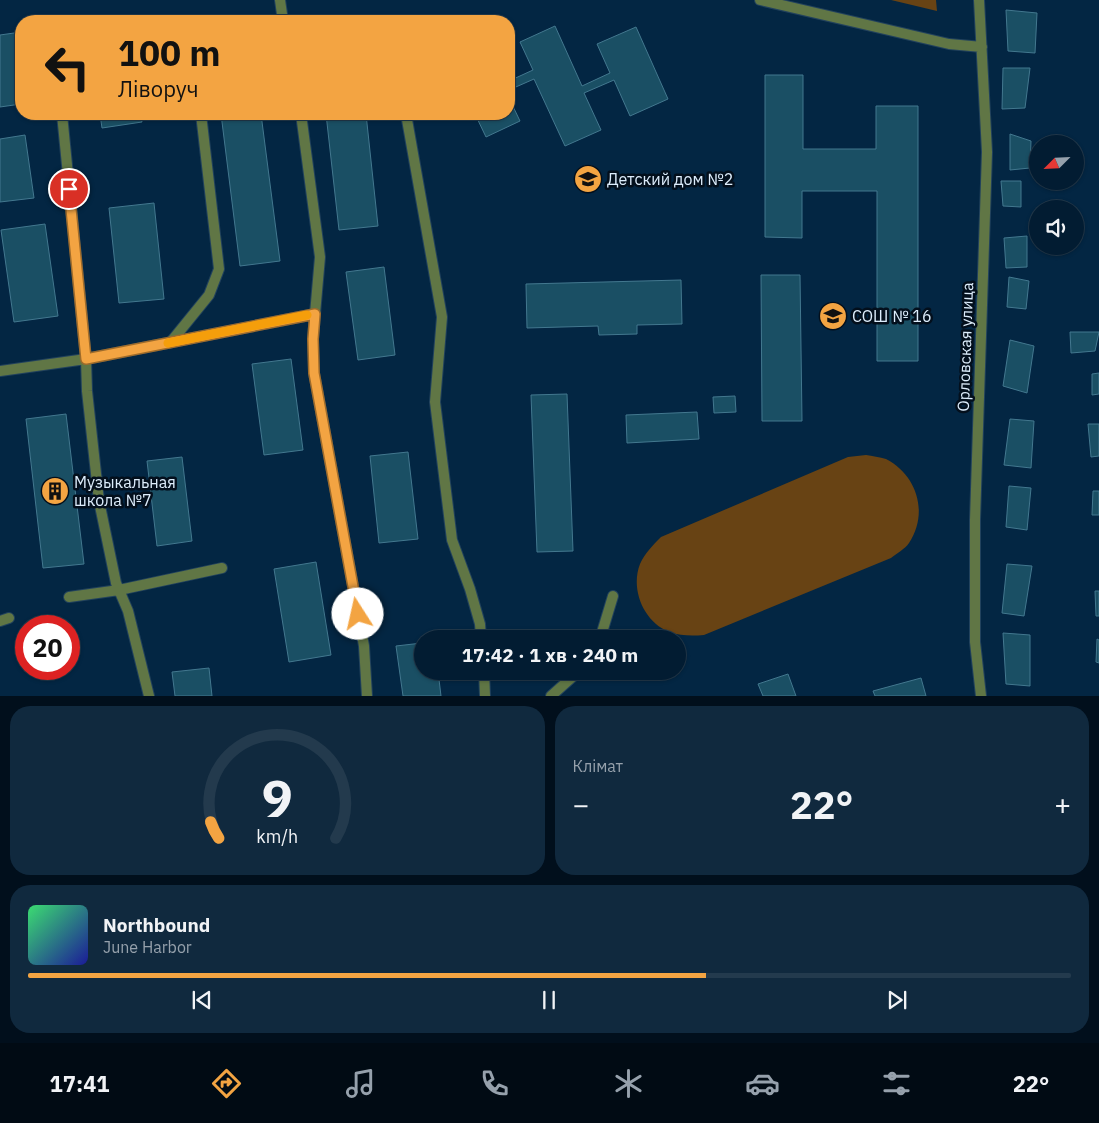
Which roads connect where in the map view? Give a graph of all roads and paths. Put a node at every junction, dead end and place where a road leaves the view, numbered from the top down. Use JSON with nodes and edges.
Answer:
{"nodes":[{"id":1,"x":280,"y":0,"type":"edge"},
{"id":2,"x":760,"y":0,"type":"edge"},
{"id":3,"x":979,"y":0,"type":"edge"},
{"id":4,"x":282,"y":15,"type":"edge"},
{"id":5,"x":982,"y":47,"type":"junction"},
{"id":6,"x":63,"y":120,"type":"edge"},
{"id":7,"x":202,"y":120,"type":"edge"},
{"id":8,"x":302,"y":120,"type":"edge"},
{"id":9,"x":407,"y":120,"type":"edge"},
{"id":10,"x":315,"y":314,"type":"junction"},
{"id":11,"x":170,"y":343,"type":"junction"},
{"id":12,"x":86,"y":359,"type":"junction"},
{"id":13,"x":0,"y":372,"type":"edge"},
{"id":14,"x":222,"y":568,"type":"dead end"},
{"id":15,"x":119,"y":590,"type":"junction"},
{"id":16,"x":612,"y":596,"type":"dead end"},
{"id":17,"x":69,"y":598,"type":"dead end"},
{"id":18,"x":480,"y":630,"type":"edge"},
{"id":19,"x":603,"y":630,"type":"edge"},
{"id":20,"x":484,"y":680,"type":"edge"},
{"id":21,"x":569,"y":680,"type":"edge"},
{"id":22,"x":149,"y":696,"type":"edge"},
{"id":23,"x":367,"y":696,"type":"edge"},
{"id":24,"x":485,"y":696,"type":"edge"},
{"id":25,"x":551,"y":696,"type":"edge"},
{"id":26,"x":981,"y":696,"type":"edge"}],
"edges":[{"from":1,"to":4,"type":"street"},
{"from":2,"to":5,"type":"street"},
{"from":3,"to":5,"type":"street","name":"Орловская улица"},
{"from":5,"to":26,"type":"street","name":"Орловская улица"},
{"from":6,"to":12,"type":"street"},
{"from":7,"to":11,"type":"street"},
{"from":8,"to":10,"type":"street"},
{"from":9,"to":18,"type":"street"},
{"from":10,"to":11,"type":"street"},
{"from":10,"to":23,"type":"street"},
{"from":11,"to":12,"type":"street"},
{"from":12,"to":13,"type":"street"},
{"from":12,"to":15,"type":"street"},
{"from":14,"to":15,"type":"street"},
{"from":15,"to":17,"type":"street"},
{"from":15,"to":22,"type":"street"},
{"from":16,"to":19,"type":"street"},
{"from":20,"to":24,"type":"street"},
{"from":21,"to":25,"type":"street"}]}
